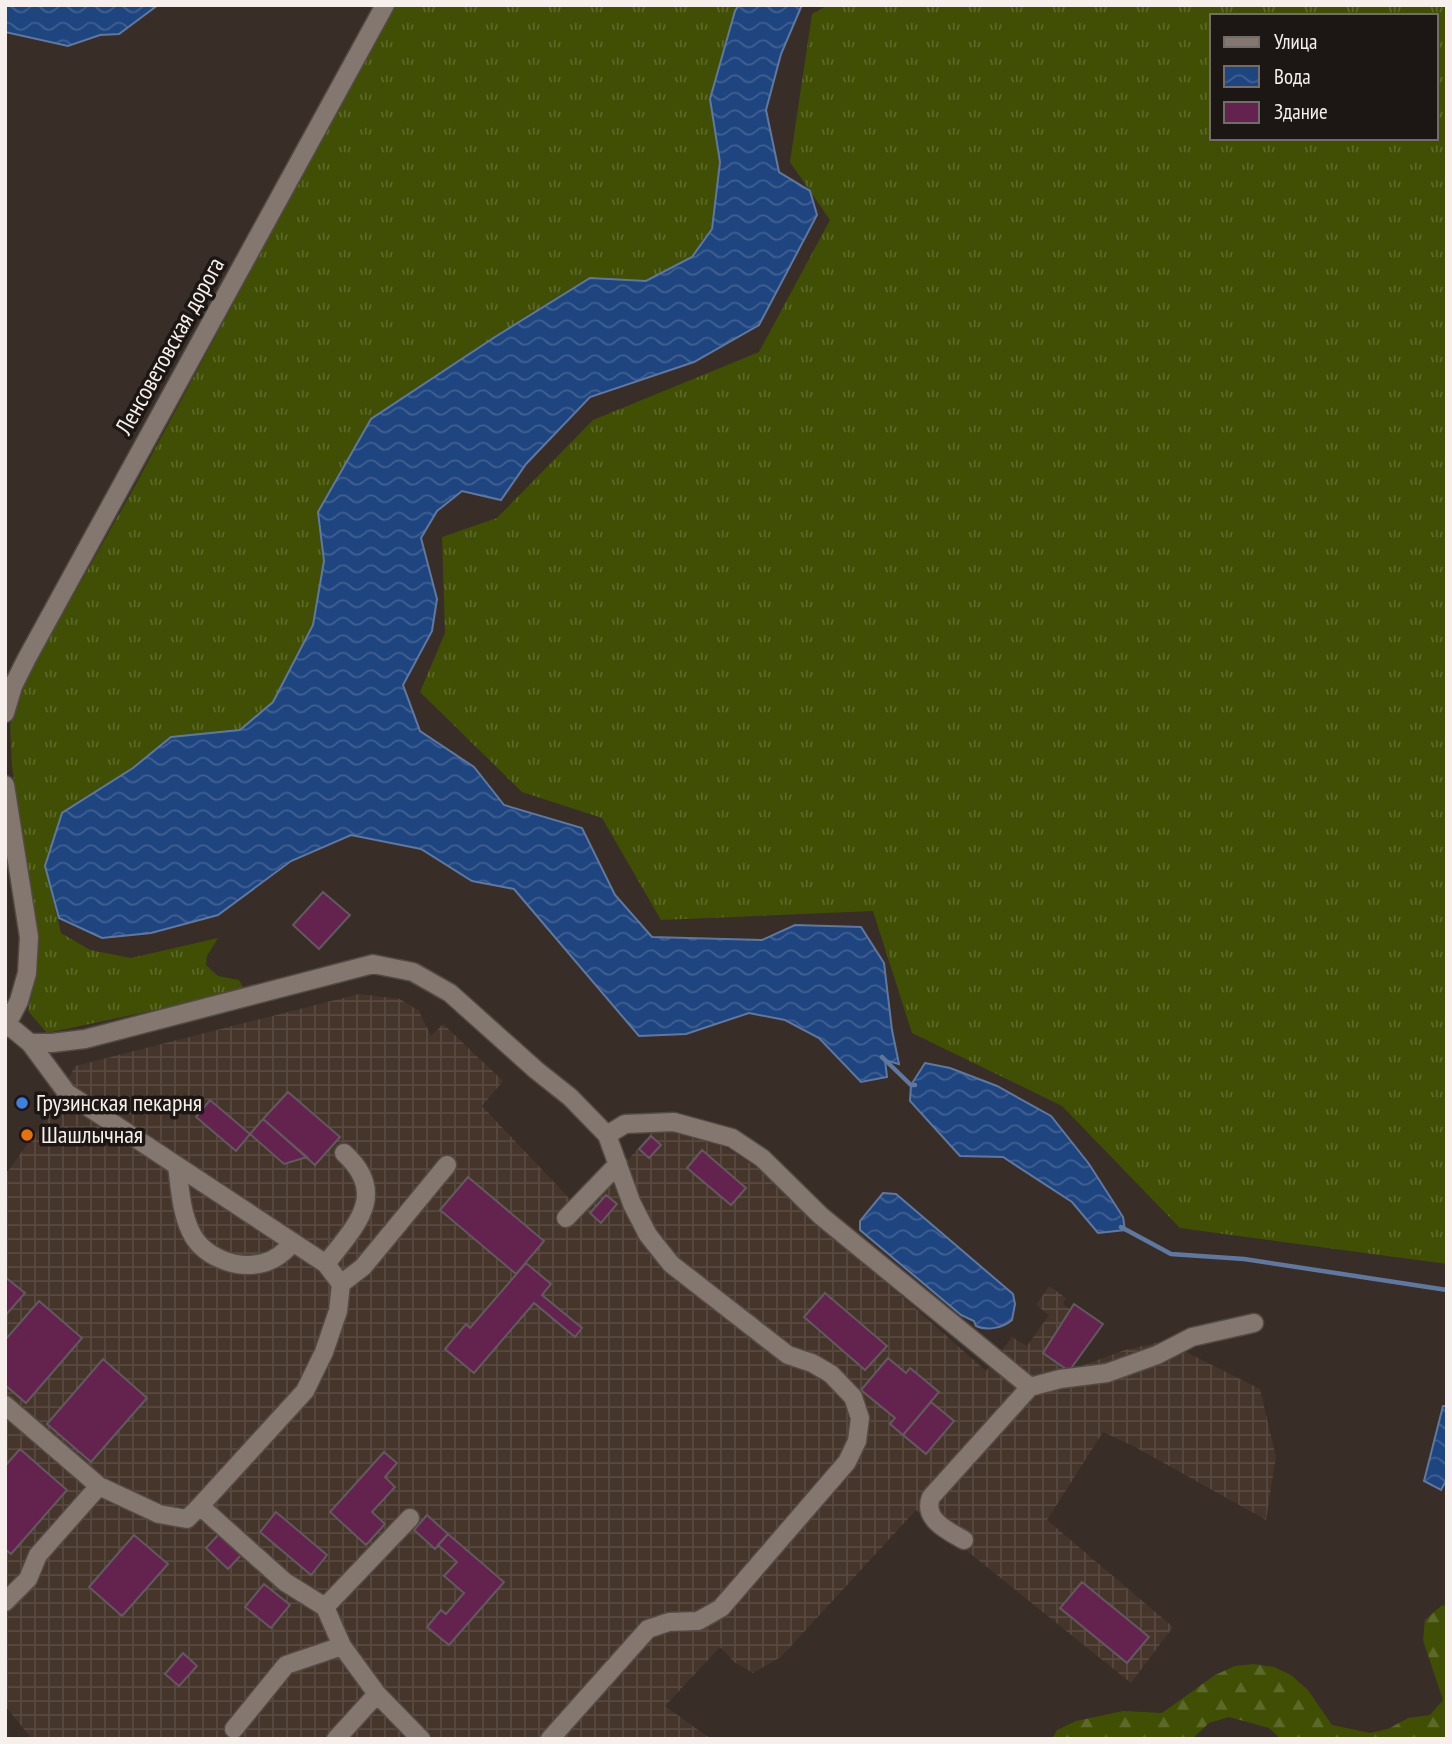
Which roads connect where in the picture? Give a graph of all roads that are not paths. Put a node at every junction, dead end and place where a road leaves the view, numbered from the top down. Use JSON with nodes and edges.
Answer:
{"nodes":[{"id":1,"x":385,"y":5,"type":"edge"},
{"id":2,"x":5,"y":713,"type":"edge"},
{"id":3,"x":5,"y":785,"type":"edge"},
{"id":4,"x":6,"y":1026,"type":"edge"},
{"id":5,"x":30,"y":1043,"type":"junction"},
{"id":6,"x":607,"y":1135,"type":"junction"},
{"id":7,"x":344,"y":1153,"type":"dead end"},
{"id":8,"x":618,"y":1164,"type":"junction"},
{"id":9,"x":447,"y":1165,"type":"dead end"},
{"id":10,"x":177,"y":1166,"type":"junction"},
{"id":11,"x":566,"y":1217,"type":"dead end"},
{"id":12,"x":293,"y":1242,"type":"junction"},
{"id":13,"x":326,"y":1264,"type":"junction"},
{"id":14,"x":341,"y":1284,"type":"junction"},
{"id":15,"x":1254,"y":1323,"type":"dead end"},
{"id":16,"x":1030,"y":1387,"type":"junction"},
{"id":17,"x":5,"y":1405,"type":"edge"},
{"id":18,"x":99,"y":1486,"type":"junction"},
{"id":19,"x":200,"y":1506,"type":"junction"},
{"id":20,"x":410,"y":1518,"type":"dead end"},
{"id":21,"x":964,"y":1540,"type":"dead end"},
{"id":22,"x":5,"y":1602,"type":"edge"},
{"id":23,"x":325,"y":1607,"type":"junction"},
{"id":24,"x":342,"y":1646,"type":"junction"},
{"id":25,"x":377,"y":1695,"type":"junction"},
{"id":26,"x":234,"y":1729,"type":"dead end"},
{"id":27,"x":336,"y":1739,"type":"edge"},
{"id":28,"x":421,"y":1739,"type":"edge"},
{"id":29,"x":550,"y":1739,"type":"edge"}],
"edges":[{"from":1,"to":2,"type":"street","name":"Ленсоветовская дорога"},
{"from":3,"to":4,"type":"street"},
{"from":4,"to":5,"type":"street"},
{"from":5,"to":6,"type":"street"},
{"from":5,"to":10,"type":"street"},
{"from":6,"to":8,"type":"street"},
{"from":6,"to":16,"type":"street"},
{"from":7,"to":13,"type":"street"},
{"from":8,"to":11,"type":"street"},
{"from":8,"to":29,"type":"street"},
{"from":9,"to":14,"type":"street"},
{"from":10,"to":12,"type":"street"},
{"from":10,"to":12,"type":"street"},
{"from":12,"to":13,"type":"street"},
{"from":13,"to":14,"type":"street"},
{"from":14,"to":19,"type":"street"},
{"from":15,"to":16,"type":"street"},
{"from":16,"to":21,"type":"street"},
{"from":17,"to":18,"type":"street"},
{"from":18,"to":19,"type":"street"},
{"from":18,"to":22,"type":"street"},
{"from":19,"to":23,"type":"street"},
{"from":20,"to":23,"type":"street"},
{"from":23,"to":24,"type":"street"},
{"from":24,"to":25,"type":"street"},
{"from":24,"to":26,"type":"street"},
{"from":25,"to":27,"type":"street"},
{"from":25,"to":28,"type":"street"}]}
